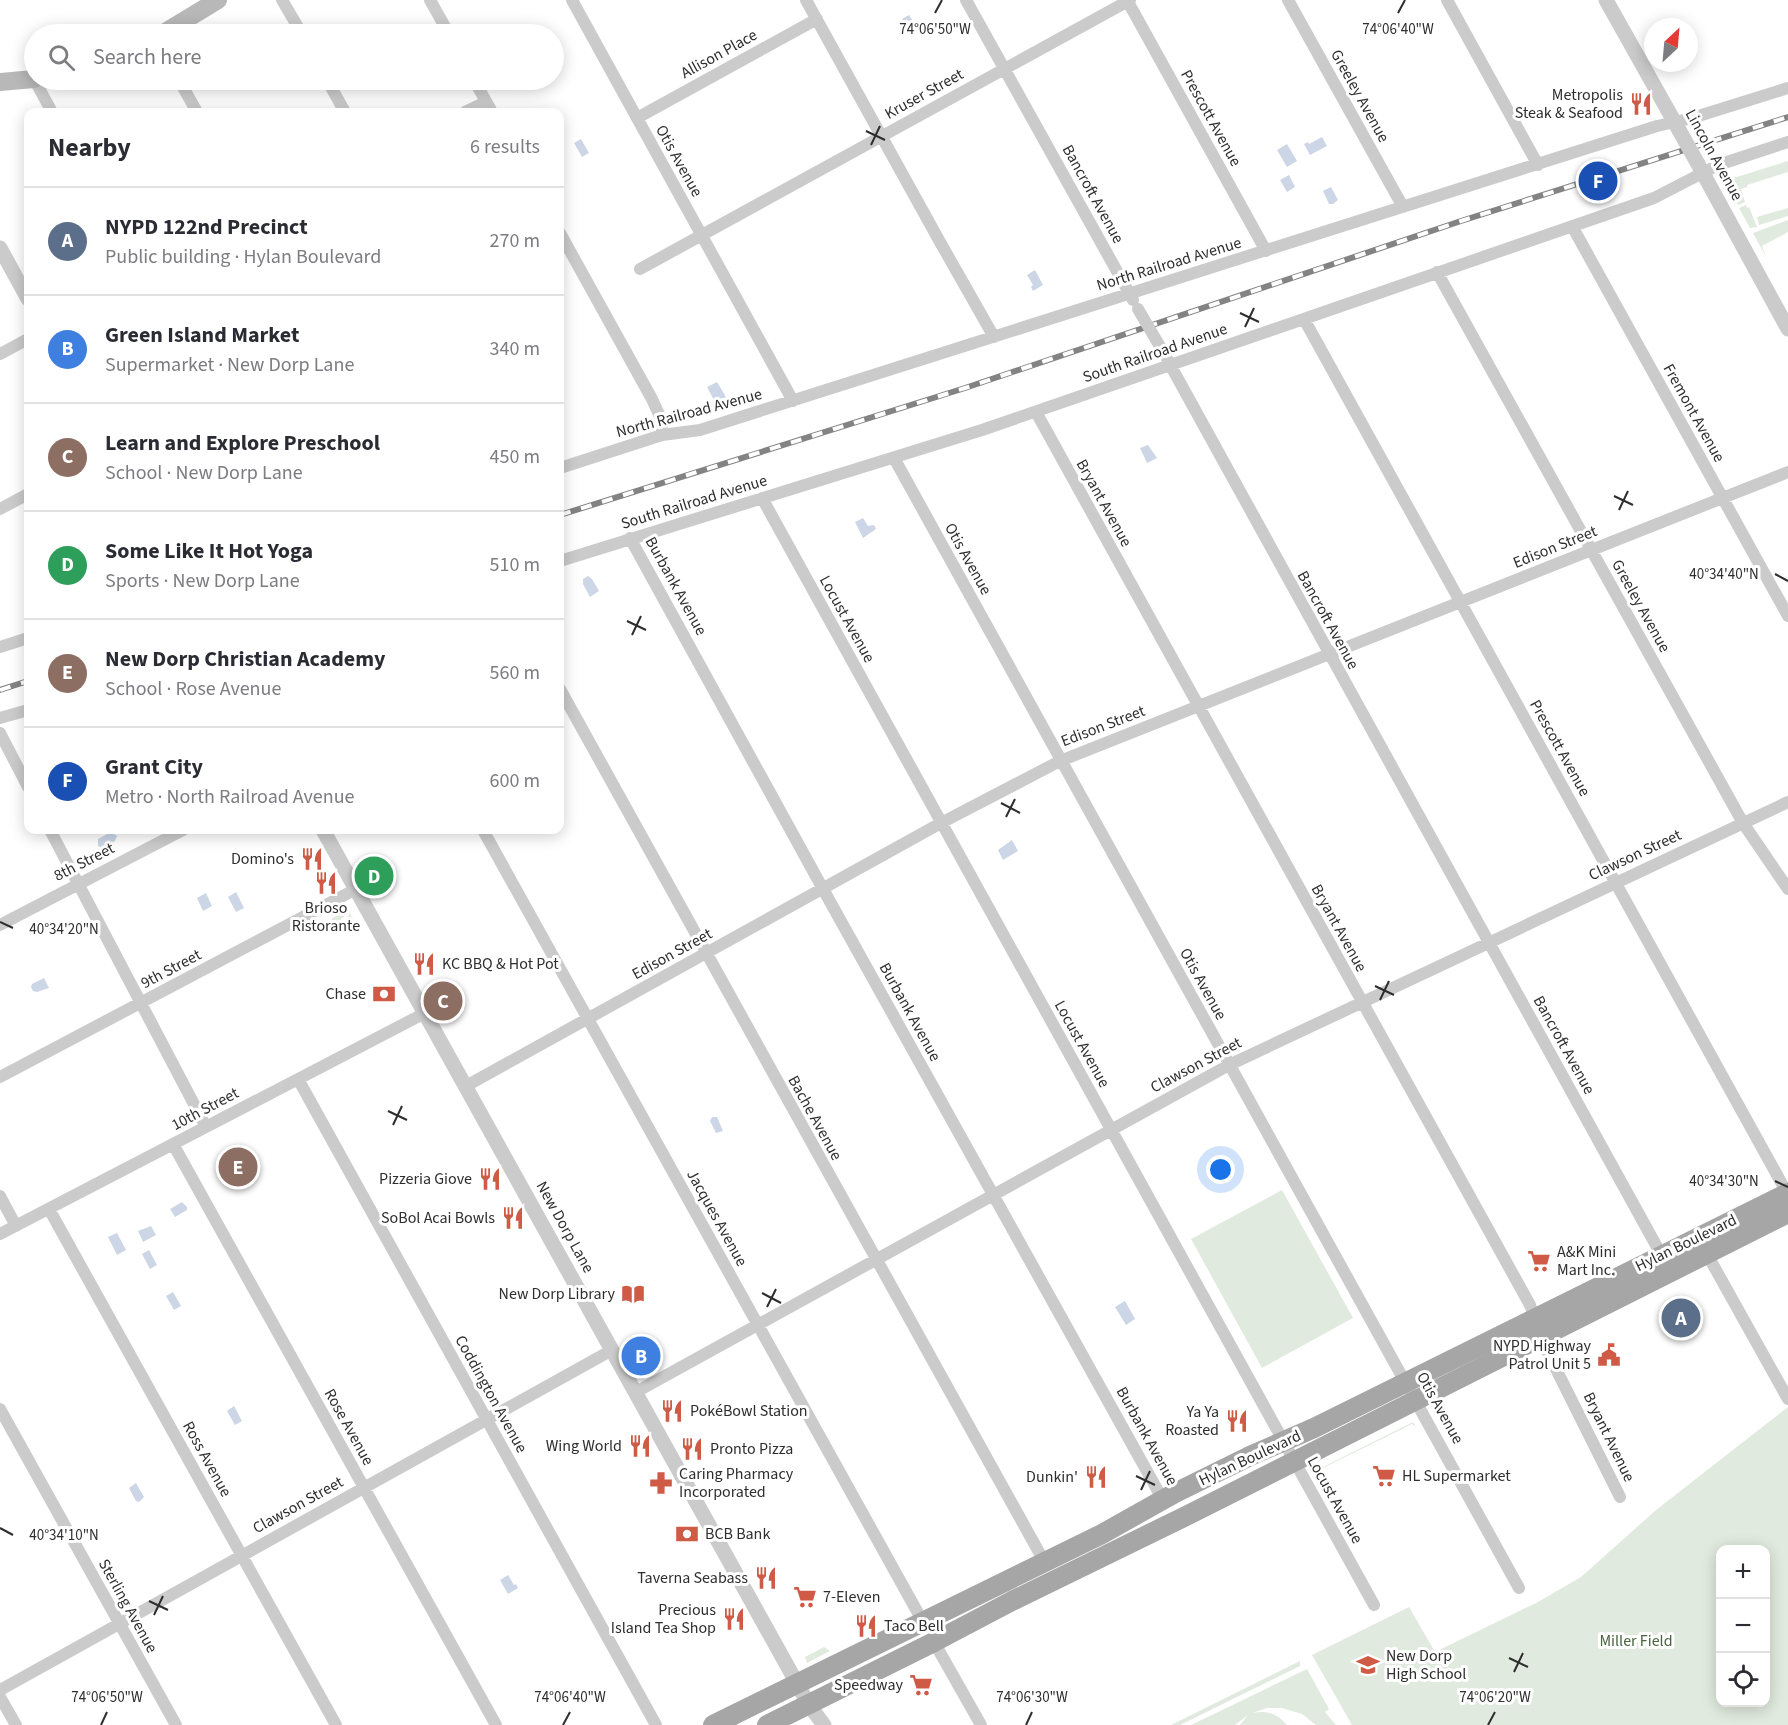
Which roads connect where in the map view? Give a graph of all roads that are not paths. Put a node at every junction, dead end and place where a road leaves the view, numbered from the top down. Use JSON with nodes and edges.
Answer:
{"nodes":[{"id":1,"x":219,"y":0,"type":"edge"},
{"id":2,"x":282,"y":0,"type":"edge"},
{"id":3,"x":430,"y":0,"type":"edge"},
{"id":4,"x":572,"y":0,"type":"edge"},
{"id":5,"x":806,"y":0,"type":"edge"},
{"id":6,"x":966,"y":0,"type":"edge"},
{"id":7,"x":1128,"y":0,"type":"edge"},
{"id":8,"x":1287,"y":0,"type":"edge"},
{"id":9,"x":1447,"y":0,"type":"edge"},
{"id":10,"x":1606,"y":0,"type":"edge"},
{"id":11,"x":817,"y":19,"type":"junction"},
{"id":12,"x":179,"y":24,"type":"edge"},
{"id":13,"x":296,"y":24,"type":"edge"},
{"id":14,"x":443,"y":24,"type":"edge"},
{"id":15,"x":1004,"y":70,"type":"junction"},
{"id":16,"x":24,"y":80,"type":"edge"},
{"id":17,"x":0,"y":82,"type":"edge"},
{"id":18,"x":1788,"y":88,"type":"edge"},
{"id":19,"x":40,"y":90,"type":"edge"},
{"id":20,"x":185,"y":90,"type":"edge"},
{"id":21,"x":333,"y":90,"type":"edge"},
{"id":22,"x":480,"y":90,"type":"edge"},
{"id":23,"x":489,"y":107,"type":"edge"},
{"id":24,"x":50,"y":108,"type":"edge"},
{"id":25,"x":195,"y":108,"type":"edge"},
{"id":26,"x":343,"y":108,"type":"edge"},
{"id":27,"x":637,"y":118,"type":"junction"},
{"id":28,"x":1677,"y":126,"type":"junction"},
{"id":29,"x":881,"y":136,"type":"junction"},
{"id":30,"x":1788,"y":142,"type":"edge"},
{"id":31,"x":1538,"y":165,"type":"junction"},
{"id":32,"x":1700,"y":168,"type":"junction"},
{"id":33,"x":1403,"y":207,"type":"junction"},
{"id":34,"x":1572,"y":226,"type":"junction"},
{"id":35,"x":701,"y":236,"type":"junction"},
{"id":36,"x":564,"y":240,"type":"edge"},
{"id":37,"x":0,"y":248,"type":"edge"},
{"id":38,"x":1266,"y":251,"type":"junction"},
{"id":39,"x":640,"y":269,"type":"dead end"},
{"id":40,"x":1437,"y":272,"type":"junction"},
{"id":41,"x":24,"y":292,"type":"edge"},
{"id":42,"x":1130,"y":294,"type":"junction"},
{"id":43,"x":1304,"y":318,"type":"junction"},
{"id":44,"x":1788,"y":329,"type":"edge"},
{"id":45,"x":994,"y":337,"type":"junction"},
{"id":46,"x":24,"y":341,"type":"edge"},
{"id":47,"x":0,"y":354,"type":"edge"},
{"id":48,"x":1167,"y":360,"type":"junction"},
{"id":49,"x":793,"y":401,"type":"junction"},
{"id":50,"x":1035,"y":412,"type":"junction"},
{"id":51,"x":662,"y":435,"type":"junction"},
{"id":52,"x":894,"y":458,"type":"junction"},
{"id":53,"x":564,"y":467,"type":"edge"},
{"id":54,"x":1788,"y":472,"type":"edge"},
{"id":55,"x":24,"y":496,"type":"edge"},
{"id":56,"x":1722,"y":497,"type":"junction"},
{"id":57,"x":762,"y":498,"type":"junction"},
{"id":58,"x":0,"y":509,"type":"edge"},
{"id":59,"x":630,"y":538,"type":"junction"},
{"id":60,"x":1591,"y":550,"type":"junction"},
{"id":61,"x":564,"y":560,"type":"edge"},
{"id":62,"x":1460,"y":602,"type":"junction"},
{"id":63,"x":1788,"y":616,"type":"edge"},
{"id":64,"x":24,"y":639,"type":"edge"},
{"id":65,"x":0,"y":647,"type":"edge"},
{"id":66,"x":1329,"y":655,"type":"junction"},
{"id":67,"x":564,"y":695,"type":"edge"},
{"id":68,"x":1198,"y":707,"type":"junction"},
{"id":69,"x":24,"y":711,"type":"edge"},
{"id":70,"x":0,"y":718,"type":"edge"},
{"id":71,"x":0,"y":733,"type":"edge"},
{"id":72,"x":1060,"y":761,"type":"junction"},
{"id":73,"x":24,"y":779,"type":"edge"},
{"id":74,"x":1788,"y":802,"type":"edge"},
{"id":75,"x":941,"y":823,"type":"junction"},
{"id":76,"x":1743,"y":823,"type":"junction"},
{"id":77,"x":52,"y":834,"type":"edge"},
{"id":78,"x":175,"y":834,"type":"edge"},
{"id":79,"x":325,"y":834,"type":"edge"},
{"id":80,"x":485,"y":834,"type":"edge"},
{"id":81,"x":1616,"y":882,"type":"junction"},
{"id":82,"x":79,"y":884,"type":"junction"},
{"id":83,"x":356,"y":889,"type":"junction"},
{"id":84,"x":823,"y":889,"type":"junction"},
{"id":85,"x":1788,"y":889,"type":"edge"},
{"id":86,"x":0,"y":925,"type":"edge"},
{"id":87,"x":1488,"y":942,"type":"junction"},
{"id":88,"x":706,"y":954,"type":"junction"},
{"id":89,"x":1361,"y":1002,"type":"junction"},
{"id":90,"x":141,"y":1003,"type":"junction"},
{"id":91,"x":425,"y":1012,"type":"junction"},
{"id":92,"x":588,"y":1020,"type":"junction"},
{"id":93,"x":1229,"y":1065,"type":"junction"},
{"id":94,"x":0,"y":1077,"type":"edge"},
{"id":95,"x":298,"y":1079,"type":"junction"},
{"id":96,"x":466,"y":1086,"type":"junction"},
{"id":97,"x":206,"y":1127,"type":"junction"},
{"id":98,"x":1111,"y":1130,"type":"junction"},
{"id":99,"x":173,"y":1144,"type":"junction"},
{"id":100,"x":1788,"y":1193,"type":"edge"},
{"id":101,"x":993,"y":1195,"type":"junction"},
{"id":102,"x":0,"y":1196,"type":"edge"},
{"id":103,"x":49,"y":1209,"type":"junction"},
{"id":104,"x":1788,"y":1214,"type":"edge"},
{"id":105,"x":16,"y":1226,"type":"junction"},
{"id":106,"x":0,"y":1234,"type":"edge"},
{"id":107,"x":1707,"y":1254,"type":"junction"},
{"id":108,"x":1662,"y":1256,"type":"junction"},
{"id":109,"x":875,"y":1260,"type":"junction"},
{"id":110,"x":1613,"y":1290,"type":"junction"},
{"id":111,"x":1536,"y":1318,"type":"junction"},
{"id":112,"x":758,"y":1326,"type":"junction"},
{"id":113,"x":1542,"y":1337,"type":"junction"},
{"id":114,"x":612,"y":1350,"type":"junction"},
{"id":115,"x":1407,"y":1382,"type":"junction"},
{"id":116,"x":636,"y":1392,"type":"junction"},
{"id":117,"x":1788,"y":1399,"type":"edge"},
{"id":118,"x":1417,"y":1400,"type":"junction"},
{"id":119,"x":0,"y":1409,"type":"edge"},
{"id":120,"x":487,"y":1419,"type":"junction"},
{"id":121,"x":1284,"y":1442,"type":"junction"},
{"id":122,"x":1295,"y":1461,"type":"junction"},
{"id":123,"x":364,"y":1487,"type":"junction"},
{"id":124,"x":1620,"y":1497,"type":"dead end"},
{"id":125,"x":1163,"y":1500,"type":"junction"},
{"id":126,"x":1175,"y":1520,"type":"junction"},
{"id":127,"x":241,"y":1556,"type":"junction"},
{"id":128,"x":1045,"y":1563,"type":"junction"},
{"id":129,"x":1519,"y":1588,"type":"dead end"},
{"id":130,"x":1374,"y":1605,"type":"dead end"},
{"id":131,"x":923,"y":1622,"type":"junction"},
{"id":132,"x":119,"y":1624,"type":"junction"},
{"id":133,"x":934,"y":1642,"type":"junction"},
{"id":134,"x":797,"y":1683,"type":"junction"},
{"id":135,"x":0,"y":1690,"type":"edge"},
{"id":136,"x":0,"y":1697,"type":"edge"},
{"id":137,"x":809,"y":1705,"type":"junction"},
{"id":138,"x":16,"y":1725,"type":"edge"},
{"id":139,"x":176,"y":1725,"type":"edge"},
{"id":140,"x":336,"y":1725,"type":"edge"},
{"id":141,"x":496,"y":1725,"type":"edge"},
{"id":142,"x":656,"y":1725,"type":"edge"},
{"id":143,"x":713,"y":1725,"type":"edge"},
{"id":144,"x":767,"y":1725,"type":"edge"},
{"id":145,"x":810,"y":1725,"type":"edge"},
{"id":146,"x":824,"y":1725,"type":"edge"},
{"id":147,"x":981,"y":1725,"type":"edge"}],
"edges":[{"from":1,"to":12,"type":"main road"},
{"from":2,"to":13,"type":"street"},
{"from":3,"to":14,"type":"street"},
{"from":4,"to":27,"type":"street","name":"Otis Avenue"},
{"from":5,"to":11,"type":"street"},
{"from":6,"to":15,"type":"street","name":"Bancroft Avenue"},
{"from":7,"to":15,"type":"street","name":"Kruser Street"},
{"from":7,"to":38,"type":"street","name":"Prescott Avenue"},
{"from":8,"to":33,"type":"street","name":"Greeley Avenue"},
{"from":9,"to":31,"type":"street"},
{"from":10,"to":28,"type":"street","name":"Lincoln Avenue"},
{"from":11,"to":27,"type":"street","name":"Allison Place"},
{"from":11,"to":29,"type":"street"},
{"from":15,"to":29,"type":"street","name":"Kruser Street"},
{"from":15,"to":42,"type":"street","name":"Bancroft Avenue"},
{"from":16,"to":17,"type":"main road"},
{"from":18,"to":28,"type":"street","name":"North Railroad Avenue"},
{"from":19,"to":24,"type":"street"},
{"from":20,"to":25,"type":"street"},
{"from":21,"to":26,"type":"street"},
{"from":22,"to":23,"type":"street"},
{"from":27,"to":35,"type":"street","name":"Otis Avenue"},
{"from":28,"to":31,"type":"street","name":"North Railroad Avenue"},
{"from":28,"to":32,"type":"street","name":"Lincoln Avenue","bridge":true},
{"from":29,"to":35,"type":"street","name":"Kruser Street"},
{"from":29,"to":45,"type":"street"},
{"from":30,"to":32,"type":"street","name":"South Railroad Avenue"},
{"from":31,"to":33,"type":"street","name":"North Railroad Avenue"},
{"from":32,"to":34,"type":"street","name":"South Railroad Avenue"},
{"from":32,"to":44,"type":"street","name":"Lincoln Avenue"},
{"from":33,"to":38,"type":"street","name":"North Railroad Avenue"},
{"from":34,"to":40,"type":"street","name":"South Railroad Avenue"},
{"from":34,"to":56,"type":"street","name":"Fremont Avenue"},
{"from":35,"to":39,"type":"street","name":"Kruser Street"},
{"from":35,"to":49,"type":"street","name":"Otis Avenue"},
{"from":36,"to":51,"type":"street"},
{"from":37,"to":41,"type":"street"},
{"from":38,"to":42,"type":"street","name":"North Railroad Avenue"},
{"from":40,"to":43,"type":"street","name":"South Railroad Avenue"},
{"from":40,"to":60,"type":"street","name":"Greeley Avenue"},
{"from":42,"to":45,"type":"street","name":"North Railroad Avenue"},
{"from":42,"to":48,"type":"street","name":"Bancroft Avenue","bridge":true},
{"from":43,"to":48,"type":"street","name":"South Railroad Avenue"},
{"from":43,"to":62,"type":"street","name":"Prescott Avenue"},
{"from":45,"to":49,"type":"street","name":"North Railroad Avenue"},
{"from":46,"to":47,"type":"street"},
{"from":48,"to":50,"type":"street","name":"South Railroad Avenue"},
{"from":48,"to":66,"type":"street","name":"Bancroft Avenue"},
{"from":49,"to":51,"type":"street","name":"North Railroad Avenue"},
{"from":50,"to":52,"type":"street","name":"South Railroad Avenue"},
{"from":50,"to":68,"type":"street","name":"Bryant Avenue"},
{"from":51,"to":53,"type":"street","name":"North Railroad Avenue"},
{"from":52,"to":57,"type":"street","name":"South Railroad Avenue"},
{"from":52,"to":72,"type":"street","name":"Otis Avenue"},
{"from":54,"to":56,"type":"street","name":"Edison Street"},
{"from":55,"to":58,"type":"street"},
{"from":56,"to":60,"type":"street","name":"Edison Street"},
{"from":56,"to":63,"type":"street","name":"Fremont Avenue"},
{"from":57,"to":59,"type":"street","name":"South Railroad Avenue"},
{"from":57,"to":75,"type":"street","name":"Locust Avenue"},
{"from":59,"to":61,"type":"street","name":"South Railroad Avenue"},
{"from":59,"to":84,"type":"street","name":"Burbank Avenue"},
{"from":60,"to":62,"type":"street","name":"Edison Street"},
{"from":60,"to":76,"type":"street","name":"Greeley Avenue"},
{"from":62,"to":66,"type":"street","name":"Edison Street"},
{"from":62,"to":81,"type":"street","name":"Prescott Avenue"},
{"from":64,"to":65,"type":"street"},
{"from":66,"to":68,"type":"street","name":"Edison Street"},
{"from":66,"to":87,"type":"street","name":"Bancroft Avenue"},
{"from":67,"to":88,"type":"street","name":"Bache Avenue"},
{"from":68,"to":72,"type":"street","name":"Edison Street"},
{"from":68,"to":89,"type":"street","name":"Bryant Avenue"},
{"from":69,"to":70,"type":"street"},
{"from":71,"to":73,"type":"street"},
{"from":72,"to":75,"type":"street","name":"Edison Street"},
{"from":72,"to":93,"type":"street","name":"Otis Avenue"},
{"from":74,"to":76,"type":"street","name":"Clawson Street"},
{"from":75,"to":84,"type":"street","name":"Edison Street"},
{"from":75,"to":98,"type":"street","name":"Locust Avenue"},
{"from":76,"to":81,"type":"street","name":"Clawson Street"},
{"from":76,"to":85,"type":"street","name":"Greeley Avenue"},
{"from":77,"to":82,"type":"street"},
{"from":78,"to":82,"type":"street","name":"8th Street"},
{"from":79,"to":83,"type":"street","name":"New Dorp Lane"},
{"from":80,"to":92,"type":"street","name":"Jacques Avenue"},
{"from":81,"to":87,"type":"street","name":"Clawson Street"},
{"from":81,"to":100,"type":"street","name":"Prescott Avenue"},
{"from":82,"to":86,"type":"street","name":"8th Street"},
{"from":82,"to":90,"type":"street"},
{"from":83,"to":90,"type":"street","name":"9th Street"},
{"from":83,"to":91,"type":"street","name":"New Dorp Lane"},
{"from":84,"to":88,"type":"street","name":"Edison Street"},
{"from":84,"to":101,"type":"street","name":"Burbank Avenue"},
{"from":87,"to":89,"type":"street","name":"Clawson Street"},
{"from":87,"to":108,"type":"street","name":"Bancroft Avenue"},
{"from":88,"to":92,"type":"street","name":"Edison Street"},
{"from":88,"to":109,"type":"street","name":"Bache Avenue"},
{"from":89,"to":93,"type":"street","name":"Clawson Street"},
{"from":89,"to":111,"type":"street","name":"Bryant Avenue"},
{"from":90,"to":94,"type":"street","name":"9th Street"},
{"from":90,"to":97,"type":"street"},
{"from":91,"to":95,"type":"street","name":"10th Street"},
{"from":91,"to":96,"type":"street","name":"New Dorp Lane"},
{"from":92,"to":96,"type":"street","name":"Edison Street"},
{"from":92,"to":112,"type":"street","name":"Jacques Avenue"},
{"from":93,"to":98,"type":"street","name":"Clawson Street"},
{"from":93,"to":115,"type":"street","name":"Otis Avenue"},
{"from":95,"to":97,"type":"street","name":"10th Street"},
{"from":95,"to":120,"type":"street","name":"Coddington Avenue"},
{"from":96,"to":114,"type":"street","name":"New Dorp Lane"},
{"from":97,"to":99,"type":"street","name":"10th Street"},
{"from":98,"to":101,"type":"street","name":"Clawson Street"},
{"from":98,"to":121,"type":"street","name":"Locust Avenue"},
{"from":99,"to":103,"type":"street","name":"10th Street"},
{"from":99,"to":123,"type":"street","name":"Rose Avenue"},
{"from":100,"to":108,"type":"main road","name":"Hylan Boulevard"},
{"from":101,"to":109,"type":"street","name":"Clawson Street"},
{"from":101,"to":125,"type":"street","name":"Burbank Avenue"},
{"from":102,"to":105,"type":"street"},
{"from":103,"to":105,"type":"street","name":"10th Street"},
{"from":103,"to":127,"type":"street","name":"Ross Avenue"},
{"from":104,"to":107,"type":"main road","name":"Hylan Boulevard"},
{"from":105,"to":106,"type":"street","name":"10th Street"},
{"from":107,"to":110,"type":"main road","name":"Hylan Boulevard"},
{"from":107,"to":117,"type":"street"},
{"from":108,"to":110,"type":"main road","name":"Hylan Boulevard"},
{"from":109,"to":112,"type":"street","name":"Clawson Street"},
{"from":109,"to":128,"type":"street","name":"Bache Avenue"},
{"from":110,"to":111,"type":"main road","name":"Hylan Boulevard"},
{"from":110,"to":113,"type":"main road","name":"Hylan Boulevard"},
{"from":111,"to":113,"type":"street","name":"Bryant Avenue"},
{"from":111,"to":115,"type":"main road","name":"Hylan Boulevard"},
{"from":112,"to":116,"type":"street","name":"Clawson Street"},
{"from":112,"to":131,"type":"street","name":"Jacques Avenue"},
{"from":113,"to":118,"type":"main road","name":"Hylan Boulevard"},
{"from":113,"to":124,"type":"street","name":"Bryant Avenue"},
{"from":114,"to":116,"type":"street","name":"New Dorp Lane"},
{"from":114,"to":120,"type":"street","name":"Clawson Street"},
{"from":115,"to":118,"type":"street","name":"Otis Avenue"},
{"from":115,"to":121,"type":"main road","name":"Hylan Boulevard"},
{"from":116,"to":134,"type":"street","name":"New Dorp Lane"},
{"from":118,"to":122,"type":"main road","name":"Hylan Boulevard"},
{"from":118,"to":129,"type":"street","name":"Otis Avenue"},
{"from":119,"to":132,"type":"street","name":"Sterling Avenue"},
{"from":120,"to":123,"type":"street","name":"Clawson Street"},
{"from":120,"to":142,"type":"street","name":"Coddington Avenue"},
{"from":121,"to":122,"type":"street","name":"Locust Avenue"},
{"from":121,"to":125,"type":"main road","name":"Hylan Boulevard"},
{"from":122,"to":126,"type":"main road","name":"Hylan Boulevard"},
{"from":122,"to":130,"type":"street","name":"Locust Avenue"},
{"from":123,"to":127,"type":"street","name":"Clawson Street"},
{"from":123,"to":141,"type":"street","name":"Rose Avenue"},
{"from":125,"to":126,"type":"main road"},
{"from":125,"to":128,"type":"main road","name":"Hylan Boulevard"},
{"from":126,"to":133,"type":"main road","name":"Hylan Boulevard"},
{"from":127,"to":132,"type":"street","name":"Clawson Street"},
{"from":127,"to":140,"type":"street","name":"Ross Avenue"},
{"from":128,"to":131,"type":"main road","name":"Hylan Boulevard"},
{"from":131,"to":134,"type":"main road","name":"Hylan Boulevard"},
{"from":132,"to":135,"type":"street","name":"Clawson Street"},
{"from":132,"to":139,"type":"street","name":"Sterling Avenue"},
{"from":133,"to":137,"type":"main road","name":"Hylan Boulevard"},
{"from":133,"to":147,"type":"street"},
{"from":134,"to":137,"type":"street","name":"New Dorp Lane"},
{"from":134,"to":143,"type":"main road","name":"Hylan Boulevard"},
{"from":136,"to":138,"type":"street"},
{"from":137,"to":144,"type":"main road","name":"Hylan Boulevard"},
{"from":137,"to":145,"type":"street","name":"New Dorp Lane"},
{"from":137,"to":146,"type":"street","name":"New Dorp Lane"}]}
